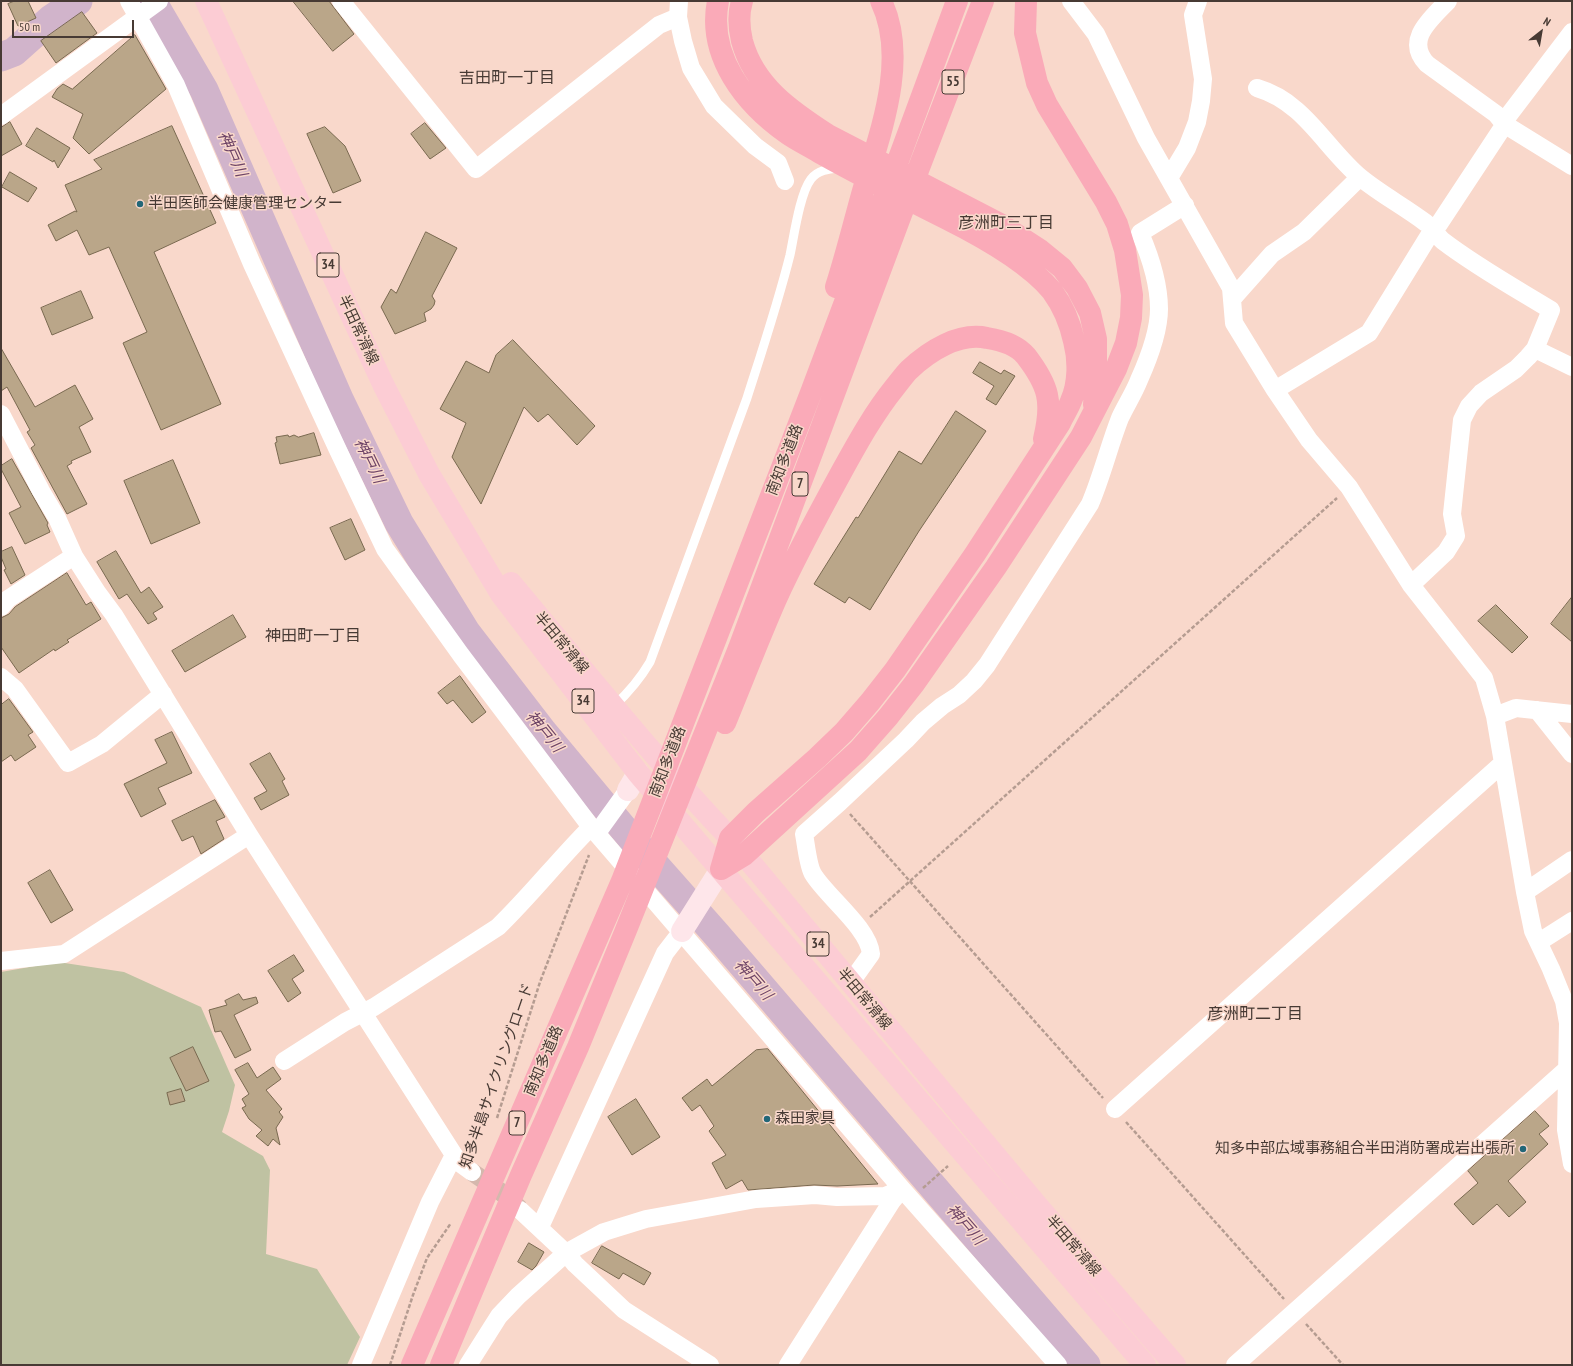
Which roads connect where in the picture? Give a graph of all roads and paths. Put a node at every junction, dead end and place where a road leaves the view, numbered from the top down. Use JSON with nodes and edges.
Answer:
{"nodes":[{"id":1,"x":129,"y":1,"type":"edge"},
{"id":2,"x":159,"y":1,"type":"edge"},
{"id":3,"x":206,"y":1,"type":"edge"},
{"id":4,"x":341,"y":1,"type":"edge"},
{"id":5,"x":718,"y":1,"type":"edge"},
{"id":6,"x":742,"y":1,"type":"edge"},
{"id":7,"x":881,"y":1,"type":"edge"},
{"id":8,"x":957,"y":1,"type":"edge"},
{"id":9,"x":983,"y":1,"type":"edge"},
{"id":10,"x":1026,"y":1,"type":"edge"},
{"id":11,"x":1071,"y":1,"type":"edge"},
{"id":12,"x":1198,"y":1,"type":"edge"},
{"id":13,"x":1448,"y":1,"type":"edge"},
{"id":14,"x":679,"y":9,"type":"edge"},
{"id":15,"x":139,"y":16,"type":"junction"},
{"id":16,"x":1572,"y":32,"type":"edge"},
{"id":17,"x":1257,"y":88,"type":"dead end"},
{"id":18,"x":1,"y":116,"type":"edge"},
{"id":19,"x":1504,"y":124,"type":"junction"},
{"id":20,"x":902,"y":150,"type":"joint"},
{"id":21,"x":922,"y":162,"type":"joint"},
{"id":22,"x":1572,"y":166,"type":"edge"},
{"id":23,"x":846,"y":168,"type":"junction"},
{"id":24,"x":1360,"y":177,"type":"junction"},
{"id":25,"x":1169,"y":178,"type":"junction"},
{"id":26,"x":785,"y":181,"type":"dead end"},
{"id":27,"x":1185,"y":205,"type":"junction"},
{"id":28,"x":1434,"y":230,"type":"junction"},
{"id":29,"x":1233,"y":298,"type":"junction"},
{"id":30,"x":1535,"y":349,"type":"junction"},
{"id":31,"x":1572,"y":367,"type":"edge"},
{"id":32,"x":812,"y":390,"type":"junction"},
{"id":33,"x":1275,"y":390,"type":"junction"},
{"id":34,"x":1093,"y":412,"type":"junction"},
{"id":35,"x":1,"y":414,"type":"edge"},
{"id":36,"x":1042,"y":450,"type":"junction"},
{"id":37,"x":1349,"y":487,"type":"junction"},
{"id":38,"x":459,"y":523,"type":"junction"},
{"id":39,"x":74,"y":556,"type":"junction"},
{"id":40,"x":1411,"y":585,"type":"junction"},
{"id":41,"x":1,"y":607,"type":"edge"},
{"id":42,"x":4,"y":686,"type":"edge"},
{"id":43,"x":163,"y":694,"type":"junction"},
{"id":44,"x":614,"y":706,"type":"junction"},
{"id":45,"x":1537,"y":710,"type":"junction"},
{"id":46,"x":1572,"y":714,"type":"edge"},
{"id":47,"x":1495,"y":716,"type":"junction"},
{"id":48,"x":1572,"y":754,"type":"edge"},
{"id":49,"x":701,"y":761,"type":"junction"},
{"id":50,"x":1503,"y":763,"type":"junction"},
{"id":51,"x":633,"y":781,"type":"junction"},
{"id":52,"x":840,"y":802,"type":"junction"},
{"id":53,"x":597,"y":829,"type":"junction"},
{"id":54,"x":249,"y":835,"type":"junction"},
{"id":55,"x":730,"y":838,"type":"junction"},
{"id":56,"x":744,"y":855,"type":"junction"},
{"id":57,"x":1572,"y":860,"type":"edge"},
{"id":58,"x":716,"y":877,"type":"junction"},
{"id":59,"x":911,"y":880,"type":"junction"},
{"id":60,"x":1525,"y":892,"type":"junction"},
{"id":61,"x":1572,"y":921,"type":"edge"},
{"id":62,"x":858,"y":928,"type":"junction"},
{"id":63,"x":682,"y":931,"type":"junction"},
{"id":64,"x":1538,"y":942,"type":"junction"},
{"id":65,"x":1,"y":961,"type":"edge"},
{"id":66,"x":850,"y":982,"type":"junction"},
{"id":67,"x":364,"y":1013,"type":"junction"},
{"id":68,"x":284,"y":1061,"type":"dead end"},
{"id":69,"x":1567,"y":1069,"type":"junction"},
{"id":70,"x":1115,"y":1109,"type":"junction"},
{"id":71,"x":495,"y":1124,"type":"dead end"},
{"id":72,"x":454,"y":1155,"type":"junction"},
{"id":73,"x":1572,"y":1159,"type":"edge"},
{"id":74,"x":948,"y":1166,"type":"dead end"},
{"id":75,"x":472,"y":1172,"type":"tunnel mouth"},
{"id":76,"x":906,"y":1193,"type":"junction"},
{"id":77,"x":520,"y":1210,"type":"tunnel mouth"},
{"id":78,"x":453,"y":1222,"type":"dead end"},
{"id":79,"x":540,"y":1227,"type":"junction"},
{"id":80,"x":566,"y":1254,"type":"junction"},
{"id":81,"x":1295,"y":1312,"type":"junction"},
{"id":82,"x":361,"y":1365,"type":"edge"},
{"id":83,"x":390,"y":1365,"type":"edge"},
{"id":84,"x":412,"y":1365,"type":"edge"},
{"id":85,"x":441,"y":1365,"type":"edge"},
{"id":86,"x":468,"y":1365,"type":"edge"},
{"id":87,"x":710,"y":1365,"type":"edge"},
{"id":88,"x":788,"y":1365,"type":"edge"},
{"id":89,"x":1058,"y":1365,"type":"edge"},
{"id":90,"x":1146,"y":1365,"type":"edge"},
{"id":91,"x":1175,"y":1365,"type":"edge"},
{"id":92,"x":1235,"y":1365,"type":"edge"},
{"id":93,"x":1342,"y":1365,"type":"edge"}],
"edges":[{"from":1,"to":15,"type":"street"},
{"from":2,"to":15,"type":"street"},
{"from":3,"to":38,"type":"main road","name":"半田常滑線","number":"34"},
{"from":4,"to":14,"type":"street"},
{"from":5,"to":23,"type":"highway"},
{"from":6,"to":34,"type":"highway"},
{"from":7,"to":32,"type":"highway"},
{"from":8,"to":20,"type":"highway","number":"55"},
{"from":9,"to":21,"type":"highway","number":"55"},
{"from":10,"to":34,"type":"highway"},
{"from":11,"to":25,"type":"street"},
{"from":12,"to":25,"type":"street"},
{"from":13,"to":19,"type":"street"},
{"from":14,"to":26,"type":"street"},
{"from":15,"to":18,"type":"street"},
{"from":15,"to":53,"type":"street"},
{"from":16,"to":19,"type":"street"},
{"from":17,"to":24,"type":"street"},
{"from":19,"to":22,"type":"street"},
{"from":19,"to":28,"type":"street"},
{"from":20,"to":32,"type":"highway","name":"南知多道路","number":"7"},
{"from":21,"to":49,"type":"highway","name":"南知多道路","number":"7"},
{"from":23,"to":36,"type":"highway"},
{"from":23,"to":44,"type":"lane"},
{"from":24,"to":28,"type":"street"},
{"from":24,"to":29,"type":"street"},
{"from":25,"to":27,"type":"street"},
{"from":27,"to":29,"type":"street"},
{"from":27,"to":52,"type":"street"},
{"from":28,"to":30,"type":"street"},
{"from":28,"to":33,"type":"street"},
{"from":29,"to":33,"type":"street"},
{"from":30,"to":31,"type":"street"},
{"from":30,"to":40,"type":"street"},
{"from":32,"to":84,"type":"highway","name":"南知多道路","number":"7"},
{"from":33,"to":37,"type":"street"},
{"from":34,"to":56,"type":"highway"},
{"from":35,"to":39,"type":"street"},
{"from":36,"to":49,"type":"highway"},
{"from":36,"to":55,"type":"highway"},
{"from":37,"to":40,"type":"street"},
{"from":37,"to":59,"type":"path"},
{"from":38,"to":44,"type":"main road","name":"半田常滑線","number":"34"},
{"from":38,"to":51,"type":"main road","name":"半田常滑線","number":"34"},
{"from":39,"to":41,"type":"street"},
{"from":39,"to":43,"type":"street"},
{"from":40,"to":47,"type":"street"},
{"from":42,"to":43,"type":"street"},
{"from":43,"to":54,"type":"street"},
{"from":44,"to":55,"type":"main road","name":"半田常滑線","number":"34"},
{"from":45,"to":46,"type":"street"},
{"from":45,"to":47,"type":"street"},
{"from":45,"to":48,"type":"street"},
{"from":47,"to":50,"type":"street"},
{"from":49,"to":85,"type":"highway","name":"南知多道路","number":"7"},
{"from":50,"to":60,"type":"street"},
{"from":50,"to":70,"type":"street"},
{"from":51,"to":53,"type":"street"},
{"from":51,"to":58,"type":"main road","name":"半田常滑線","number":"34"},
{"from":52,"to":59,"type":"path"},
{"from":52,"to":62,"type":"street"},
{"from":53,"to":63,"type":"street"},
{"from":53,"to":67,"type":"street"},
{"from":53,"to":71,"type":"path","name":"知多半島サイクリングロード"},
{"from":54,"to":65,"type":"street"},
{"from":54,"to":67,"type":"street"},
{"from":55,"to":56,"type":"main road","name":"半田常滑線","number":"34"},
{"from":55,"to":58,"type":"highway"},
{"from":56,"to":58,"type":"highway"},
{"from":56,"to":66,"type":"main road","name":"半田常滑線","number":"34"},
{"from":57,"to":60,"type":"street"},
{"from":58,"to":63,"type":"street"},
{"from":58,"to":90,"type":"main road","name":"半田常滑線","number":"34"},
{"from":59,"to":62,"type":"path"},
{"from":59,"to":70,"type":"path"},
{"from":60,"to":64,"type":"street"},
{"from":61,"to":64,"type":"street"},
{"from":62,"to":66,"type":"street"},
{"from":63,"to":76,"type":"street"},
{"from":63,"to":79,"type":"street"},
{"from":64,"to":69,"type":"street"},
{"from":66,"to":91,"type":"main road","name":"半田常滑線","number":"34"},
{"from":67,"to":68,"type":"street"},
{"from":67,"to":72,"type":"street"},
{"from":69,"to":73,"type":"street"},
{"from":69,"to":81,"type":"street"},
{"from":70,"to":81,"type":"path"},
{"from":72,"to":75,"type":"street"},
{"from":72,"to":82,"type":"street"},
{"from":74,"to":76,"type":"path"},
{"from":76,"to":80,"type":"street"},
{"from":76,"to":88,"type":"street"},
{"from":76,"to":89,"type":"street"},
{"from":77,"to":79,"type":"street"},
{"from":78,"to":83,"type":"path"},
{"from":79,"to":80,"type":"street"},
{"from":80,"to":86,"type":"street"},
{"from":80,"to":87,"type":"street"},
{"from":81,"to":92,"type":"street"},
{"from":81,"to":93,"type":"path"}]}
